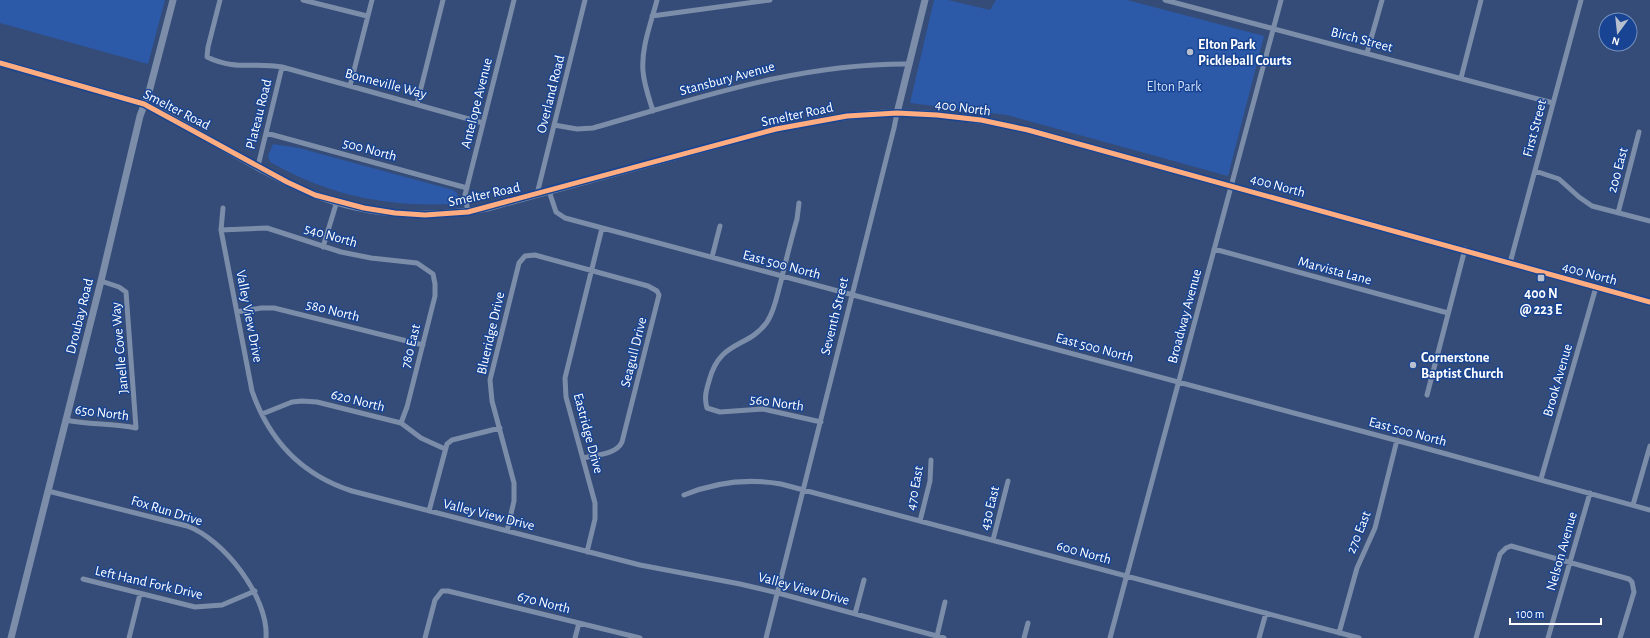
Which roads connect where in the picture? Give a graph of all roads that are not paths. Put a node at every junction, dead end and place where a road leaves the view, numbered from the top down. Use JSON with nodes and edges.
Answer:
{"nodes":[{"id":1,"x":173,"y":0,"type":"edge"},
{"id":2,"x":220,"y":0,"type":"edge"},
{"id":3,"x":303,"y":0,"type":"edge"},
{"id":4,"x":372,"y":0,"type":"edge"},
{"id":5,"x":443,"y":0,"type":"edge"},
{"id":6,"x":514,"y":0,"type":"edge"},
{"id":7,"x":585,"y":0,"type":"edge"},
{"id":8,"x":656,"y":0,"type":"edge"},
{"id":9,"x":770,"y":0,"type":"edge"},
{"id":10,"x":926,"y":0,"type":"edge"},
{"id":11,"x":1165,"y":0,"type":"edge"},
{"id":12,"x":1281,"y":0,"type":"edge"},
{"id":13,"x":1382,"y":0,"type":"edge"},
{"id":14,"x":1481,"y":0,"type":"edge"},
{"id":15,"x":1581,"y":0,"type":"edge"},
{"id":16,"x":368,"y":16,"type":"junction"},
{"id":17,"x":652,"y":16,"type":"junction"},
{"id":18,"x":1274,"y":28,"type":"junction"},
{"id":19,"x":1367,"y":53,"type":"junction"},
{"id":20,"x":0,"y":63,"type":"edge"},
{"id":21,"x":910,"y":64,"type":"junction"},
{"id":22,"x":282,"y":67,"type":"junction"},
{"id":23,"x":1461,"y":78,"type":"junction"},
{"id":24,"x":350,"y":86,"type":"junction"},
{"id":25,"x":1553,"y":103,"type":"junction"},
{"id":26,"x":144,"y":104,"type":"junction"},
{"id":27,"x":417,"y":104,"type":"junction"},
{"id":28,"x":653,"y":111,"type":"junction"},
{"id":29,"x":897,"y":113,"type":"junction"},
{"id":30,"x":484,"y":123,"type":"junction"},
{"id":31,"x":554,"y":125,"type":"junction"},
{"id":32,"x":1639,"y":132,"type":"dead end"},
{"id":33,"x":266,"y":133,"type":"junction"},
{"id":34,"x":258,"y":166,"type":"junction"},
{"id":35,"x":1535,"y":171,"type":"junction"},
{"id":36,"x":1232,"y":185,"type":"junction"},
{"id":37,"x":467,"y":188,"type":"junction"},
{"id":38,"x":549,"y":191,"type":"junction"},
{"id":39,"x":537,"y":194,"type":"junction"},
{"id":40,"x":337,"y":201,"type":"junction"},
{"id":41,"x":799,"y":203,"type":"dead end"},
{"id":42,"x":223,"y":208,"type":"dead end"},
{"id":43,"x":468,"y":212,"type":"junction"},
{"id":44,"x":1618,"y":213,"type":"junction"},
{"id":45,"x":1650,"y":221,"type":"edge"},
{"id":46,"x":720,"y":226,"type":"dead end"},
{"id":47,"x":602,"y":228,"type":"junction"},
{"id":48,"x":221,"y":230,"type":"junction"},
{"id":49,"x":323,"y":247,"type":"junction"},
{"id":50,"x":1214,"y":249,"type":"junction"},
{"id":51,"x":1465,"y":249,"type":"junction"},
{"id":52,"x":712,"y":257,"type":"junction"},
{"id":53,"x":1510,"y":263,"type":"junction"},
{"id":54,"x":591,"y":270,"type":"junction"},
{"id":55,"x":433,"y":274,"type":"joint"},
{"id":56,"x":782,"y":276,"type":"junction"},
{"id":57,"x":102,"y":281,"type":"junction"},
{"id":58,"x":1596,"y":287,"type":"junction"},
{"id":59,"x":853,"y":295,"type":"junction"},
{"id":60,"x":1650,"y":302,"type":"edge"},
{"id":61,"x":237,"y":312,"type":"junction"},
{"id":62,"x":1448,"y":313,"type":"junction"},
{"id":63,"x":423,"y":345,"type":"junction"},
{"id":64,"x":1179,"y":382,"type":"junction"},
{"id":65,"x":1427,"y":395,"type":"dead end"},
{"id":66,"x":262,"y":414,"type":"junction"},
{"id":67,"x":66,"y":420,"type":"junction"},
{"id":68,"x":821,"y":422,"type":"junction"},
{"id":69,"x":401,"y":423,"type":"junction"},
{"id":70,"x":136,"y":428,"type":"joint"},
{"id":71,"x":500,"y":428,"type":"junction"},
{"id":72,"x":1397,"y":440,"type":"junction"},
{"id":73,"x":1650,"y":446,"type":"edge"},
{"id":74,"x":445,"y":449,"type":"junction"},
{"id":75,"x":583,"y":458,"type":"junction"},
{"id":76,"x":931,"y":460,"type":"dead end"},
{"id":77,"x":1541,"y":479,"type":"junction"},
{"id":78,"x":1008,"y":481,"type":"dead end"},
{"id":79,"x":804,"y":490,"type":"junction"},
{"id":80,"x":48,"y":491,"type":"junction"},
{"id":81,"x":1590,"y":493,"type":"junction"},
{"id":82,"x":684,"y":495,"type":"dead end"},
{"id":83,"x":1633,"y":505,"type":"junction"},
{"id":84,"x":1650,"y":510,"type":"edge"},
{"id":85,"x":429,"y":511,"type":"junction"},
{"id":86,"x":920,"y":520,"type":"junction"},
{"id":87,"x":507,"y":531,"type":"junction"},
{"id":88,"x":994,"y":540,"type":"junction"},
{"id":89,"x":587,"y":552,"type":"junction"},
{"id":90,"x":1570,"y":562,"type":"junction"},
{"id":91,"x":1127,"y":576,"type":"junction"},
{"id":92,"x":83,"y":580,"type":"dead end"},
{"id":93,"x":864,"y":580,"type":"dead end"},
{"id":94,"x":255,"y":591,"type":"junction"},
{"id":95,"x":778,"y":593,"type":"junction"},
{"id":96,"x":140,"y":594,"type":"junction"},
{"id":97,"x":946,"y":602,"type":"dead end"},
{"id":98,"x":1266,"y":613,"type":"junction"},
{"id":99,"x":855,"y":614,"type":"junction"},
{"id":100,"x":579,"y":623,"type":"junction"},
{"id":101,"x":1028,"y":623,"type":"dead end"},
{"id":102,"x":1339,"y":633,"type":"junction"},
{"id":103,"x":937,"y":636,"type":"junction"},
{"id":104,"x":11,"y":638,"type":"edge"},
{"id":105,"x":129,"y":638,"type":"edge"},
{"id":106,"x":266,"y":638,"type":"edge"},
{"id":107,"x":425,"y":638,"type":"edge"},
{"id":108,"x":575,"y":638,"type":"edge"},
{"id":109,"x":640,"y":638,"type":"edge"},
{"id":110,"x":766,"y":638,"type":"edge"},
{"id":111,"x":944,"y":638,"type":"edge"},
{"id":112,"x":1024,"y":638,"type":"edge"},
{"id":113,"x":1110,"y":638,"type":"edge"},
{"id":114,"x":1259,"y":638,"type":"edge"},
{"id":115,"x":1359,"y":638,"type":"edge"},
{"id":116,"x":1476,"y":638,"type":"edge"},
{"id":117,"x":1548,"y":638,"type":"edge"},
{"id":118,"x":1620,"y":638,"type":"edge"}],
"edges":[{"from":1,"to":26,"type":"street","name":"Droubay Road"},
{"from":2,"to":22,"type":"street","name":"Bonneville Way"},
{"from":3,"to":16,"type":"street"},
{"from":4,"to":16,"type":"street"},
{"from":5,"to":27,"type":"street"},
{"from":6,"to":30,"type":"street","name":"Antelope Avenue"},
{"from":7,"to":31,"type":"street","name":"Overland Road"},
{"from":8,"to":17,"type":"street"},
{"from":9,"to":17,"type":"street"},
{"from":10,"to":21,"type":"street","name":"Seventh Street"},
{"from":11,"to":18,"type":"street","name":"Birch Street"},
{"from":12,"to":18,"type":"street","name":"Broadway Avenue"},
{"from":13,"to":19,"type":"street"},
{"from":14,"to":23,"type":"street"},
{"from":15,"to":25,"type":"street","name":"First Street"},
{"from":16,"to":24,"type":"street"},
{"from":17,"to":28,"type":"street"},
{"from":18,"to":19,"type":"street","name":"Birch Street"},
{"from":18,"to":36,"type":"street","name":"Broadway Avenue"},
{"from":19,"to":23,"type":"street","name":"Birch Street"},
{"from":20,"to":26,"type":"street","name":"Smelter Road"},
{"from":21,"to":28,"type":"street","name":"Stansbury Avenue"},
{"from":21,"to":29,"type":"street","name":"Seventh Street"},
{"from":22,"to":24,"type":"street","name":"Bonneville Way"},
{"from":22,"to":33,"type":"street","name":"Plateau Road"},
{"from":23,"to":25,"type":"street","name":"Birch Street"},
{"from":24,"to":27,"type":"street","name":"Bonneville Way"},
{"from":25,"to":35,"type":"street","name":"First Street"},
{"from":26,"to":34,"type":"street","name":"Smelter Road"},
{"from":26,"to":57,"type":"street","name":"Droubay Road"},
{"from":27,"to":30,"type":"street","name":"Bonneville Way"},
{"from":28,"to":31,"type":"street","name":"Stansbury Avenue"},
{"from":29,"to":36,"type":"street","name":"400 North"},
{"from":29,"to":38,"type":"street","name":"Smelter Road"},
{"from":29,"to":59,"type":"street","name":"Seventh Street"},
{"from":30,"to":37,"type":"street","name":"Antelope Avenue"},
{"from":31,"to":39,"type":"street","name":"Overland Road"},
{"from":32,"to":44,"type":"street","name":"200 East"},
{"from":33,"to":34,"type":"street","name":"Plateau Road"},
{"from":33,"to":37,"type":"street","name":"500 North"},
{"from":34,"to":40,"type":"street","name":"Smelter Road"},
{"from":35,"to":44,"type":"street"},
{"from":35,"to":53,"type":"street","name":"First Street"},
{"from":36,"to":50,"type":"street","name":"Broadway Avenue"},
{"from":36,"to":51,"type":"street","name":"400 North"},
{"from":37,"to":43,"type":"street","name":"Antelope Avenue"},
{"from":38,"to":39,"type":"street","name":"Smelter Road"},
{"from":38,"to":47,"type":"street","name":"East 500 North"},
{"from":39,"to":43,"type":"street","name":"Smelter Road"},
{"from":40,"to":43,"type":"street","name":"Smelter Road"},
{"from":40,"to":49,"type":"street"},
{"from":41,"to":56,"type":"street"},
{"from":42,"to":48,"type":"street","name":"Valley View Drive"},
{"from":44,"to":45,"type":"street"},
{"from":46,"to":52,"type":"street"},
{"from":47,"to":52,"type":"street","name":"East 500 North"},
{"from":47,"to":54,"type":"street","name":"Eastridge Drive"},
{"from":48,"to":49,"type":"street","name":"540 North"},
{"from":48,"to":61,"type":"street","name":"Valley View Drive"},
{"from":49,"to":55,"type":"street","name":"540 North"},
{"from":50,"to":62,"type":"street","name":"Marvista Lane"},
{"from":50,"to":64,"type":"street","name":"Broadway Avenue"},
{"from":51,"to":53,"type":"street","name":"400 North"},
{"from":51,"to":62,"type":"street"},
{"from":52,"to":56,"type":"street","name":"East 500 North"},
{"from":53,"to":58,"type":"street","name":"400 North"},
{"from":54,"to":71,"type":"street","name":"Blueridge Drive"},
{"from":54,"to":75,"type":"street","name":"Eastridge Drive"},
{"from":54,"to":75,"type":"street","name":"Seagull Drive"},
{"from":55,"to":63,"type":"street","name":"780 East"},
{"from":56,"to":59,"type":"street","name":"East 500 North"},
{"from":56,"to":68,"type":"street","name":"560 North"},
{"from":57,"to":67,"type":"street","name":"Droubay Road"},
{"from":57,"to":70,"type":"street","name":"Janelle Cove Way"},
{"from":58,"to":60,"type":"street","name":"400 North"},
{"from":58,"to":77,"type":"street","name":"Brook Avenue"},
{"from":59,"to":64,"type":"street","name":"East 500 North"},
{"from":59,"to":68,"type":"street","name":"Seventh Street"},
{"from":61,"to":63,"type":"street","name":"580 North"},
{"from":61,"to":66,"type":"street","name":"Valley View Drive"},
{"from":62,"to":65,"type":"street"},
{"from":63,"to":69,"type":"street","name":"780 East"},
{"from":64,"to":72,"type":"street","name":"East 500 North"},
{"from":64,"to":91,"type":"street","name":"Broadway Avenue"},
{"from":66,"to":69,"type":"street","name":"620 North"},
{"from":66,"to":85,"type":"street","name":"Valley View Drive"},
{"from":67,"to":70,"type":"street","name":"650 North"},
{"from":67,"to":80,"type":"street","name":"Droubay Road"},
{"from":68,"to":79,"type":"street","name":"Seventh Street"},
{"from":69,"to":74,"type":"street","name":"620 North"},
{"from":71,"to":74,"type":"street"},
{"from":71,"to":87,"type":"street","name":"Blueridge Drive"},
{"from":72,"to":77,"type":"street","name":"East 500 North"},
{"from":72,"to":102,"type":"street","name":"270 East"},
{"from":73,"to":83,"type":"street"},
{"from":74,"to":85,"type":"street"},
{"from":75,"to":89,"type":"street","name":"Eastridge Drive"},
{"from":76,"to":86,"type":"street","name":"470 East"},
{"from":77,"to":81,"type":"street","name":"East 500 North"},
{"from":78,"to":88,"type":"street","name":"430 East"},
{"from":79,"to":82,"type":"street","name":"600 North"},
{"from":79,"to":86,"type":"street","name":"600 North"},
{"from":79,"to":95,"type":"street","name":"Seventh Street"},
{"from":80,"to":94,"type":"street","name":"Fox Run Drive"},
{"from":80,"to":104,"type":"street","name":"Droubay Road"},
{"from":81,"to":83,"type":"street","name":"East 500 North"},
{"from":81,"to":90,"type":"street","name":"Nelson Avenue"},
{"from":83,"to":84,"type":"street","name":"East 500 North"},
{"from":85,"to":87,"type":"street","name":"Valley View Drive"},
{"from":86,"to":88,"type":"street","name":"600 North"},
{"from":87,"to":89,"type":"street","name":"Valley View Drive"},
{"from":88,"to":91,"type":"street","name":"600 North"},
{"from":89,"to":95,"type":"street","name":"Valley View Drive"},
{"from":90,"to":116,"type":"street"},
{"from":90,"to":117,"type":"street","name":"Nelson Avenue"},
{"from":90,"to":118,"type":"street"},
{"from":91,"to":98,"type":"street","name":"600 North"},
{"from":91,"to":113,"type":"street","name":"Broadway Avenue"},
{"from":92,"to":96,"type":"street","name":"Left Hand Fork Drive"},
{"from":93,"to":99,"type":"street"},
{"from":94,"to":96,"type":"street","name":"Left Hand Fork Drive"},
{"from":94,"to":106,"type":"street","name":"Fox Run Drive"},
{"from":95,"to":99,"type":"street","name":"Valley View Drive"},
{"from":95,"to":110,"type":"street","name":"Seventh Street"},
{"from":96,"to":105,"type":"street"},
{"from":97,"to":103,"type":"street"},
{"from":98,"to":102,"type":"street","name":"600 North"},
{"from":98,"to":114,"type":"street"},
{"from":99,"to":103,"type":"street","name":"Valley View Drive"},
{"from":100,"to":107,"type":"street","name":"670 North"},
{"from":100,"to":108,"type":"street"},
{"from":100,"to":109,"type":"street","name":"670 North"},
{"from":101,"to":112,"type":"street"},
{"from":102,"to":115,"type":"street","name":"600 North"},
{"from":103,"to":111,"type":"street","name":"Valley View Drive"}]}
